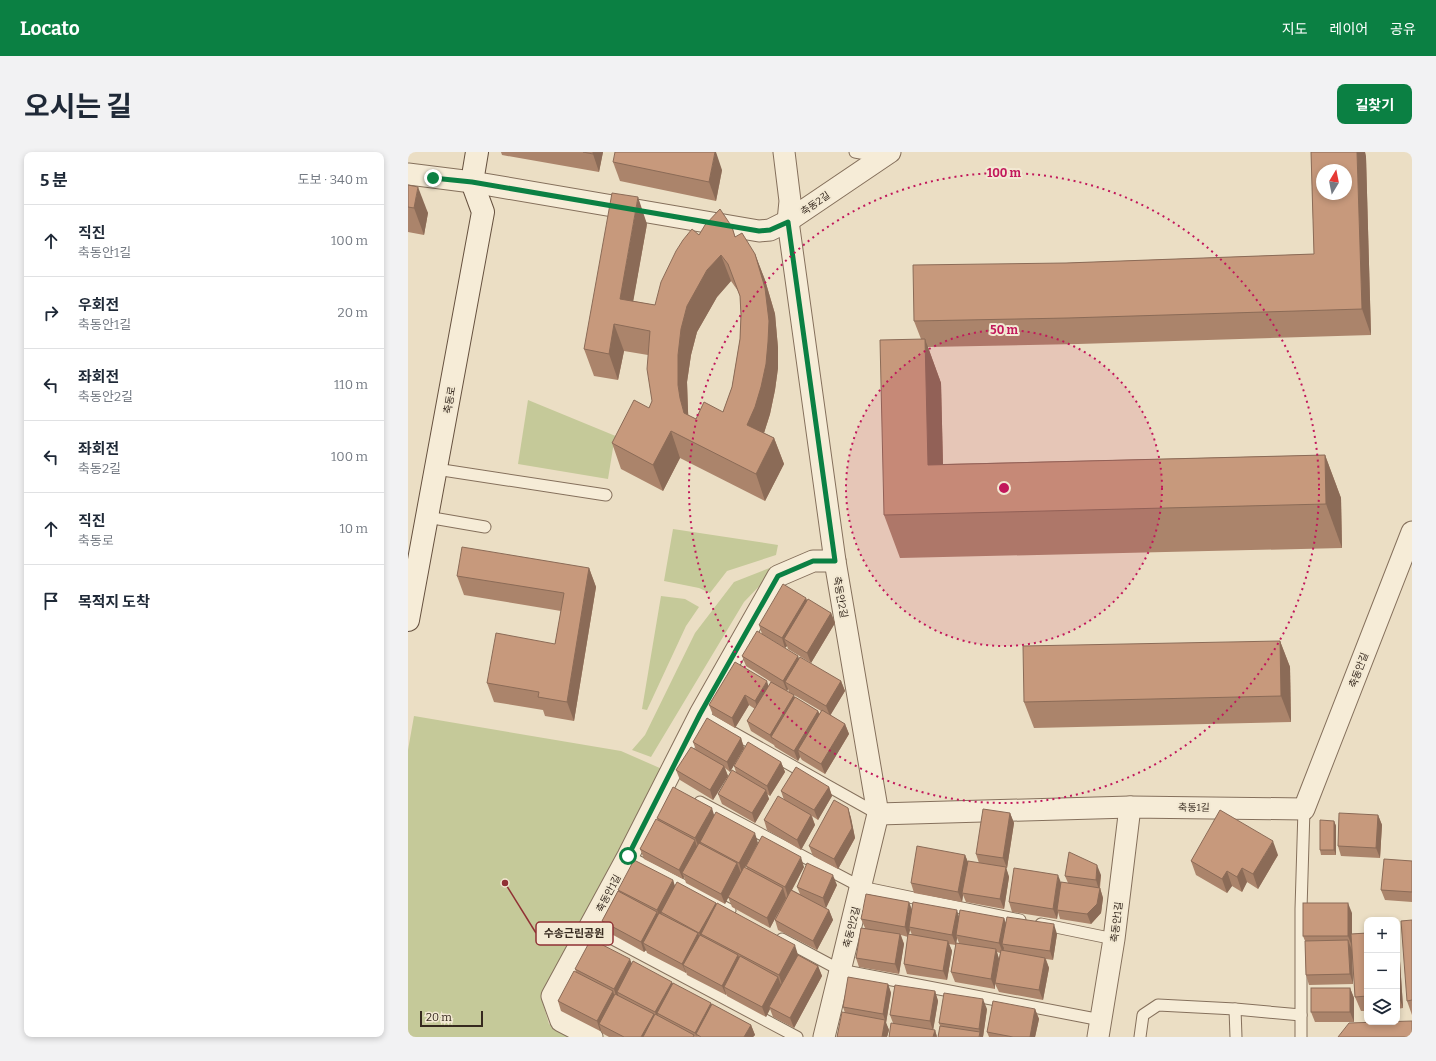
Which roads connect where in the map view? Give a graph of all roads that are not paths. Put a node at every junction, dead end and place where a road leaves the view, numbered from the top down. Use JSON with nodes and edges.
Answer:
{"nodes":[{"id":1,"x":477,"y":152,"type":"edge"},
{"id":2,"x":784,"y":152,"type":"edge"},
{"id":3,"x":855,"y":152,"type":"edge"},
{"id":4,"x":876,"y":152,"type":"edge"},
{"id":5,"x":890,"y":152,"type":"edge"},
{"id":6,"x":408,"y":174,"type":"edge"},
{"id":7,"x":472,"y":182,"type":"junction"},
{"id":8,"x":788,"y":222,"type":"junction"},
{"id":9,"x":436,"y":469,"type":"junction"},
{"id":10,"x":606,"y":495,"type":"dead end"},
{"id":11,"x":427,"y":517,"type":"junction"},
{"id":12,"x":486,"y":527,"type":"dead end"},
{"id":13,"x":1412,"y":532,"type":"edge"},
{"id":14,"x":835,"y":561,"type":"junction"},
{"id":15,"x":408,"y":620,"type":"edge"},
{"id":16,"x":700,"y":714,"type":"junction"},
{"id":17,"x":694,"y":798,"type":"edge"},
{"id":18,"x":1130,"y":807,"type":"junction"},
{"id":19,"x":1304,"y":809,"type":"junction"},
{"id":20,"x":878,"y":814,"type":"junction"},
{"id":21,"x":628,"y":856,"type":"junction"},
{"id":22,"x":861,"y":887,"type":"junction"},
{"id":23,"x":738,"y":915,"type":"edge"},
{"id":24,"x":590,"y":927,"type":"junction"},
{"id":25,"x":772,"y":933,"type":"edge"},
{"id":26,"x":1114,"y":939,"type":"junction"},
{"id":27,"x":840,"y":970,"type":"junction"},
{"id":28,"x":1235,"y":1009,"type":"junction"},
{"id":29,"x":1301,"y":1015,"type":"junction"},
{"id":30,"x":1100,"y":1029,"type":"edge"},
{"id":31,"x":592,"y":1037,"type":"edge"},
{"id":32,"x":797,"y":1037,"type":"edge"},
{"id":33,"x":824,"y":1037,"type":"edge"},
{"id":34,"x":1140,"y":1037,"type":"edge"},
{"id":35,"x":1236,"y":1037,"type":"edge"},
{"id":36,"x":1301,"y":1037,"type":"edge"}],
"edges":[{"from":1,"to":7,"type":"street","name":"축동로"},
{"from":2,"to":8,"type":"street","name":"축동안2길"},
{"from":3,"to":4,"type":"lane"},
{"from":5,"to":8,"type":"street","name":"축동2길"},
{"from":6,"to":7,"type":"street"},
{"from":7,"to":8,"type":"street","name":"축동2길"},
{"from":7,"to":9,"type":"street","name":"축동로"},
{"from":8,"to":14,"type":"street","name":"축동안2길"},
{"from":9,"to":10,"type":"lane"},
{"from":9,"to":11,"type":"street","name":"축동로"},
{"from":11,"to":12,"type":"lane"},
{"from":11,"to":15,"type":"street","name":"축동로"},
{"from":13,"to":19,"type":"street","name":"축동안길"},
{"from":14,"to":16,"type":"street","name":"축동안1길"},
{"from":14,"to":20,"type":"street","name":"축동안2길"},
{"from":16,"to":20,"type":"lane"},
{"from":16,"to":21,"type":"street","name":"축동안1길"},
{"from":17,"to":22,"type":"lane"},
{"from":18,"to":19,"type":"street","name":"축동1길"},
{"from":18,"to":20,"type":"street","name":"축동1길"},
{"from":18,"to":26,"type":"street","name":"축동안1길"},
{"from":19,"to":29,"type":"lane"},
{"from":20,"to":22,"type":"street","name":"축동안2길"},
{"from":21,"to":23,"type":"lane"},
{"from":21,"to":24,"type":"street","name":"축동안1길"},
{"from":22,"to":26,"type":"lane"},
{"from":22,"to":27,"type":"street","name":"축동안2길"},
{"from":24,"to":31,"type":"street","name":"축동안1길"},
{"from":24,"to":32,"type":"lane"},
{"from":25,"to":27,"type":"lane"},
{"from":26,"to":30,"type":"street","name":"축동안1길"},
{"from":27,"to":30,"type":"lane"},
{"from":27,"to":33,"type":"street","name":"축동안2길"},
{"from":28,"to":29,"type":"lane"},
{"from":28,"to":34,"type":"lane"},
{"from":28,"to":35,"type":"lane"},
{"from":29,"to":36,"type":"lane"}]}
